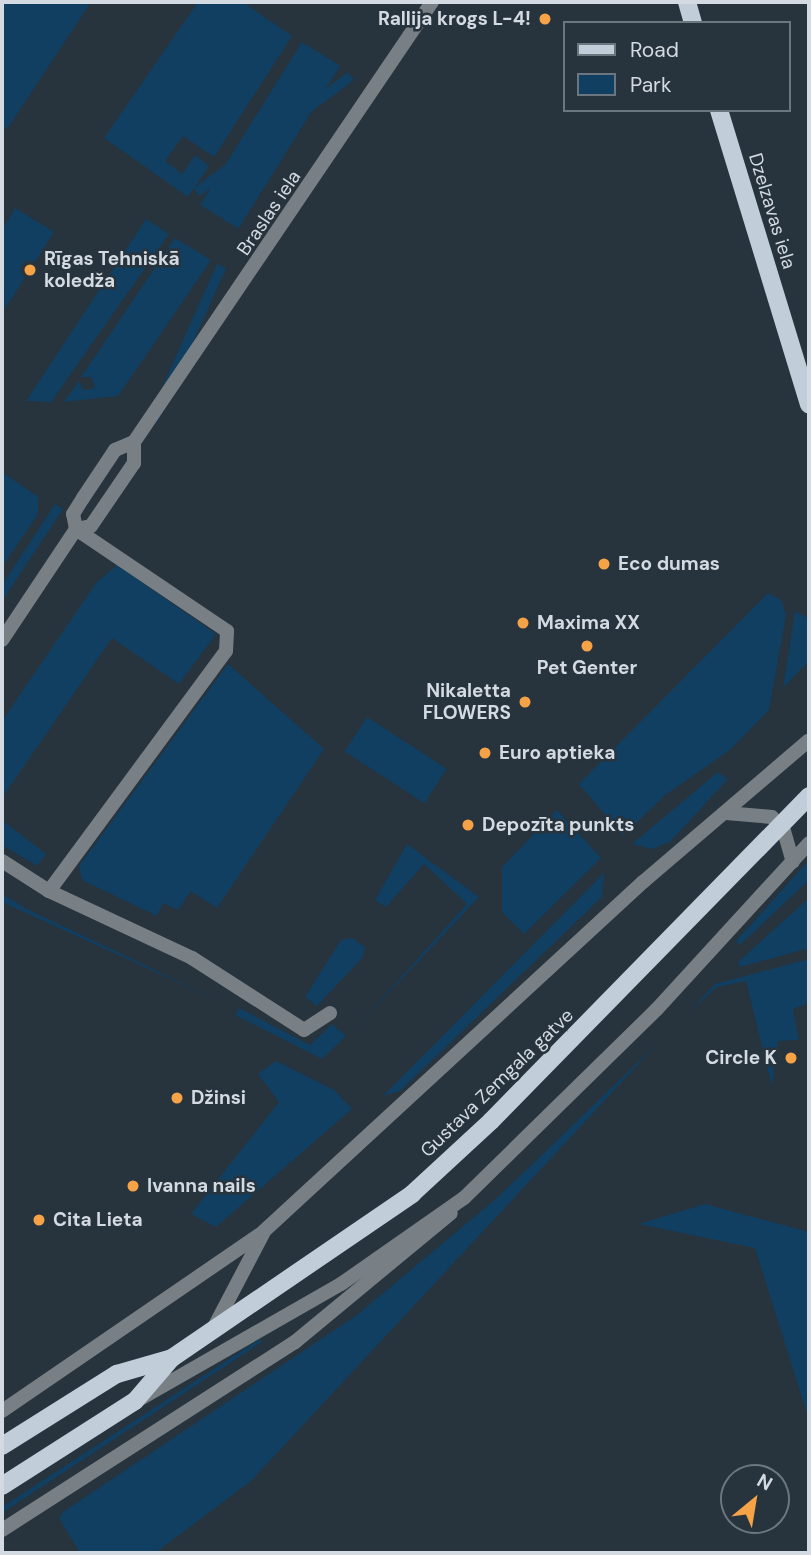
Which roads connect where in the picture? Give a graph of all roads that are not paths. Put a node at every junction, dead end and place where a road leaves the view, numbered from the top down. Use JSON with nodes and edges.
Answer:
{"nodes":[{"id":1,"x":432,"y":2,"type":"edge"},
{"id":2,"x":687,"y":2,"type":"edge"},
{"id":3,"x":692,"y":21,"type":"edge"},
{"id":4,"x":720,"y":112,"type":"edge"},
{"id":5,"x":809,"y":405,"type":"edge"},
{"id":6,"x":134,"y":442,"type":"junction"},
{"id":7,"x":76,"y":529,"type":"junction"},
{"id":8,"x":2,"y":640,"type":"edge"},
{"id":9,"x":809,"y":740,"type":"edge"},
{"id":10,"x":809,"y":796,"type":"edge"},
{"id":11,"x":726,"y":814,"type":"junction"},
{"id":12,"x":809,"y":844,"type":"edge"},
{"id":13,"x":2,"y":861,"type":"edge"},
{"id":14,"x":793,"y":862,"type":"junction"},
{"id":15,"x":49,"y":891,"type":"junction"},
{"id":16,"x":330,"y":1013,"type":"dead end"},
{"id":17,"x":464,"y":1198,"type":"junction"},
{"id":18,"x":263,"y":1232,"type":"junction"},
{"id":19,"x":211,"y":1333,"type":"junction"},
{"id":20,"x":172,"y":1359,"type":"junction"},
{"id":21,"x":135,"y":1401,"type":"junction"},
{"id":22,"x":2,"y":1411,"type":"edge"},
{"id":23,"x":2,"y":1446,"type":"edge"},
{"id":24,"x":2,"y":1486,"type":"edge"},
{"id":25,"x":2,"y":1530,"type":"edge"}],
"edges":[{"from":1,"to":6,"type":"street","name":"Braslas iela"},
{"from":2,"to":3,"type":"main road"},
{"from":4,"to":5,"type":"main road","name":"Dzelzavas iela"},
{"from":6,"to":7,"type":"street","name":"Braslas iela"},
{"from":6,"to":7,"type":"street","name":"Braslas iela"},
{"from":7,"to":8,"type":"street","name":"Braslas iela"},
{"from":7,"to":15,"type":"street"},
{"from":9,"to":11,"type":"street","name":"Gustava Zemgala gatve"},
{"from":10,"to":19,"type":"main road","name":"Gustava Zemgala gatve","bridge":true},
{"from":11,"to":14,"type":"street"},
{"from":11,"to":18,"type":"street","name":"Gustava Zemgala gatve"},
{"from":12,"to":14,"type":"street","name":"Gustava Zemgala gatve"},
{"from":13,"to":15,"type":"street"},
{"from":14,"to":17,"type":"street","name":"Gustava Zemgala gatve"},
{"from":15,"to":16,"type":"street"},
{"from":17,"to":21,"type":"street","name":"Gustava Zemgala gatve"},
{"from":17,"to":25,"type":"street","name":"Gustava Zemgala gatve"},
{"from":18,"to":19,"type":"street","name":"Gustava Zemgala gatve"},
{"from":18,"to":22,"type":"street","name":"Gustava Zemgala gatve"},
{"from":19,"to":20,"type":"main road","name":"Gustava Zemgala gatve"},
{"from":20,"to":21,"type":"main road","name":"Gustava Zemgala gatve"},
{"from":20,"to":23,"type":"main road","name":"Gustava Zemgala gatve"},
{"from":21,"to":24,"type":"main road","name":"Gustava Zemgala gatve"}]}
